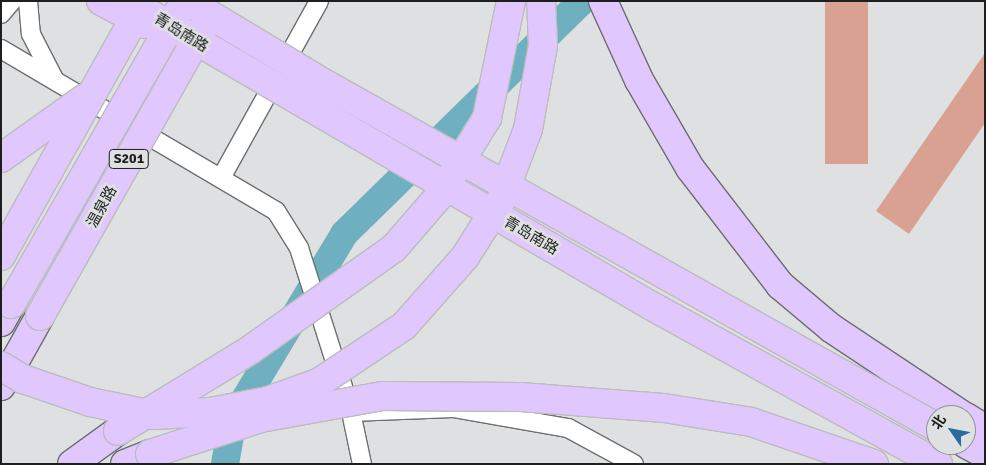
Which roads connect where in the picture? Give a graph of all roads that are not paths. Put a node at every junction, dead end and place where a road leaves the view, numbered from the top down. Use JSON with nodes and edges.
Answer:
{"nodes":[{"id":1,"x":12,"y":1,"type":"edge"},
{"id":2,"x":28,"y":1,"type":"edge"},
{"id":3,"x":101,"y":1,"type":"edge"},
{"id":4,"x":128,"y":1,"type":"edge"},
{"id":5,"x":144,"y":1,"type":"edge"},
{"id":6,"x":185,"y":1,"type":"edge"},
{"id":7,"x":217,"y":1,"type":"edge"},
{"id":8,"x":319,"y":1,"type":"edge"},
{"id":9,"x":511,"y":1,"type":"edge"},
{"id":10,"x":541,"y":1,"type":"edge"},
{"id":11,"x":603,"y":1,"type":"edge"},
{"id":12,"x":1,"y":14,"type":"edge"},
{"id":13,"x":1,"y":48,"type":"edge"},
{"id":14,"x":54,"y":80,"type":"junction"},
{"id":15,"x":328,"y":86,"type":"junction"},
{"id":16,"x":92,"y":92,"type":"junction"},
{"id":17,"x":313,"y":112,"type":"junction"},
{"id":18,"x":115,"y":116,"type":"junction"},
{"id":19,"x":1,"y":158,"type":"edge"},
{"id":20,"x":221,"y":178,"type":"junction"},
{"id":21,"x":1,"y":256,"type":"edge"},
{"id":22,"x":6,"y":313,"type":"edge"},
{"id":23,"x":1,"y":366,"type":"edge"},
{"id":24,"x":1,"y":386,"type":"edge"},
{"id":25,"x":947,"y":405,"type":"edge"},
{"id":26,"x":351,"y":412,"type":"junction"},
{"id":27,"x":926,"y":421,"type":"edge"},
{"id":28,"x":72,"y":464,"type":"edge"},
{"id":29,"x":125,"y":464,"type":"edge"},
{"id":30,"x":362,"y":464,"type":"edge"},
{"id":31,"x":634,"y":464,"type":"edge"},
{"id":32,"x":874,"y":464,"type":"edge"},
{"id":33,"x":938,"y":464,"type":"edge"}],
"edges":[{"from":1,"to":12,"type":"street"},
{"from":2,"to":14,"type":"street"},
{"from":3,"to":17,"type":"main road","bridge":true},
{"from":4,"to":17,"type":"main road","name":"青岛南路","bridge":true},
{"from":5,"to":16,"type":"main road","bridge":true},
{"from":6,"to":15,"type":"main road","name":"青岛南路","bridge":true},
{"from":6,"to":18,"type":"street"},
{"from":6,"to":22,"type":"main road","name":"温泉路","number":"S201","bridge":true},
{"from":7,"to":15,"type":"main road","bridge":true},
{"from":7,"to":24,"type":"main road","name":"温泉路","number":"S201","bridge":true},
{"from":8,"to":20,"type":"street"},
{"from":9,"to":28,"type":"main road","bridge":true},
{"from":10,"to":23,"type":"main road","bridge":true},
{"from":11,"to":25,"type":"main road"},
{"from":13,"to":14,"type":"street"},
{"from":14,"to":18,"type":"street"},
{"from":15,"to":27,"type":"main road","name":"青岛南路","bridge":true},
{"from":16,"to":19,"type":"main road","bridge":true},
{"from":16,"to":21,"type":"main road","bridge":true},
{"from":17,"to":33,"type":"main road","name":"青岛南路","bridge":true},
{"from":18,"to":20,"type":"street"},
{"from":20,"to":26,"type":"street","bridge":true},
{"from":26,"to":30,"type":"street"},
{"from":26,"to":31,"type":"street"},
{"from":29,"to":32,"type":"main road","bridge":true}]}
